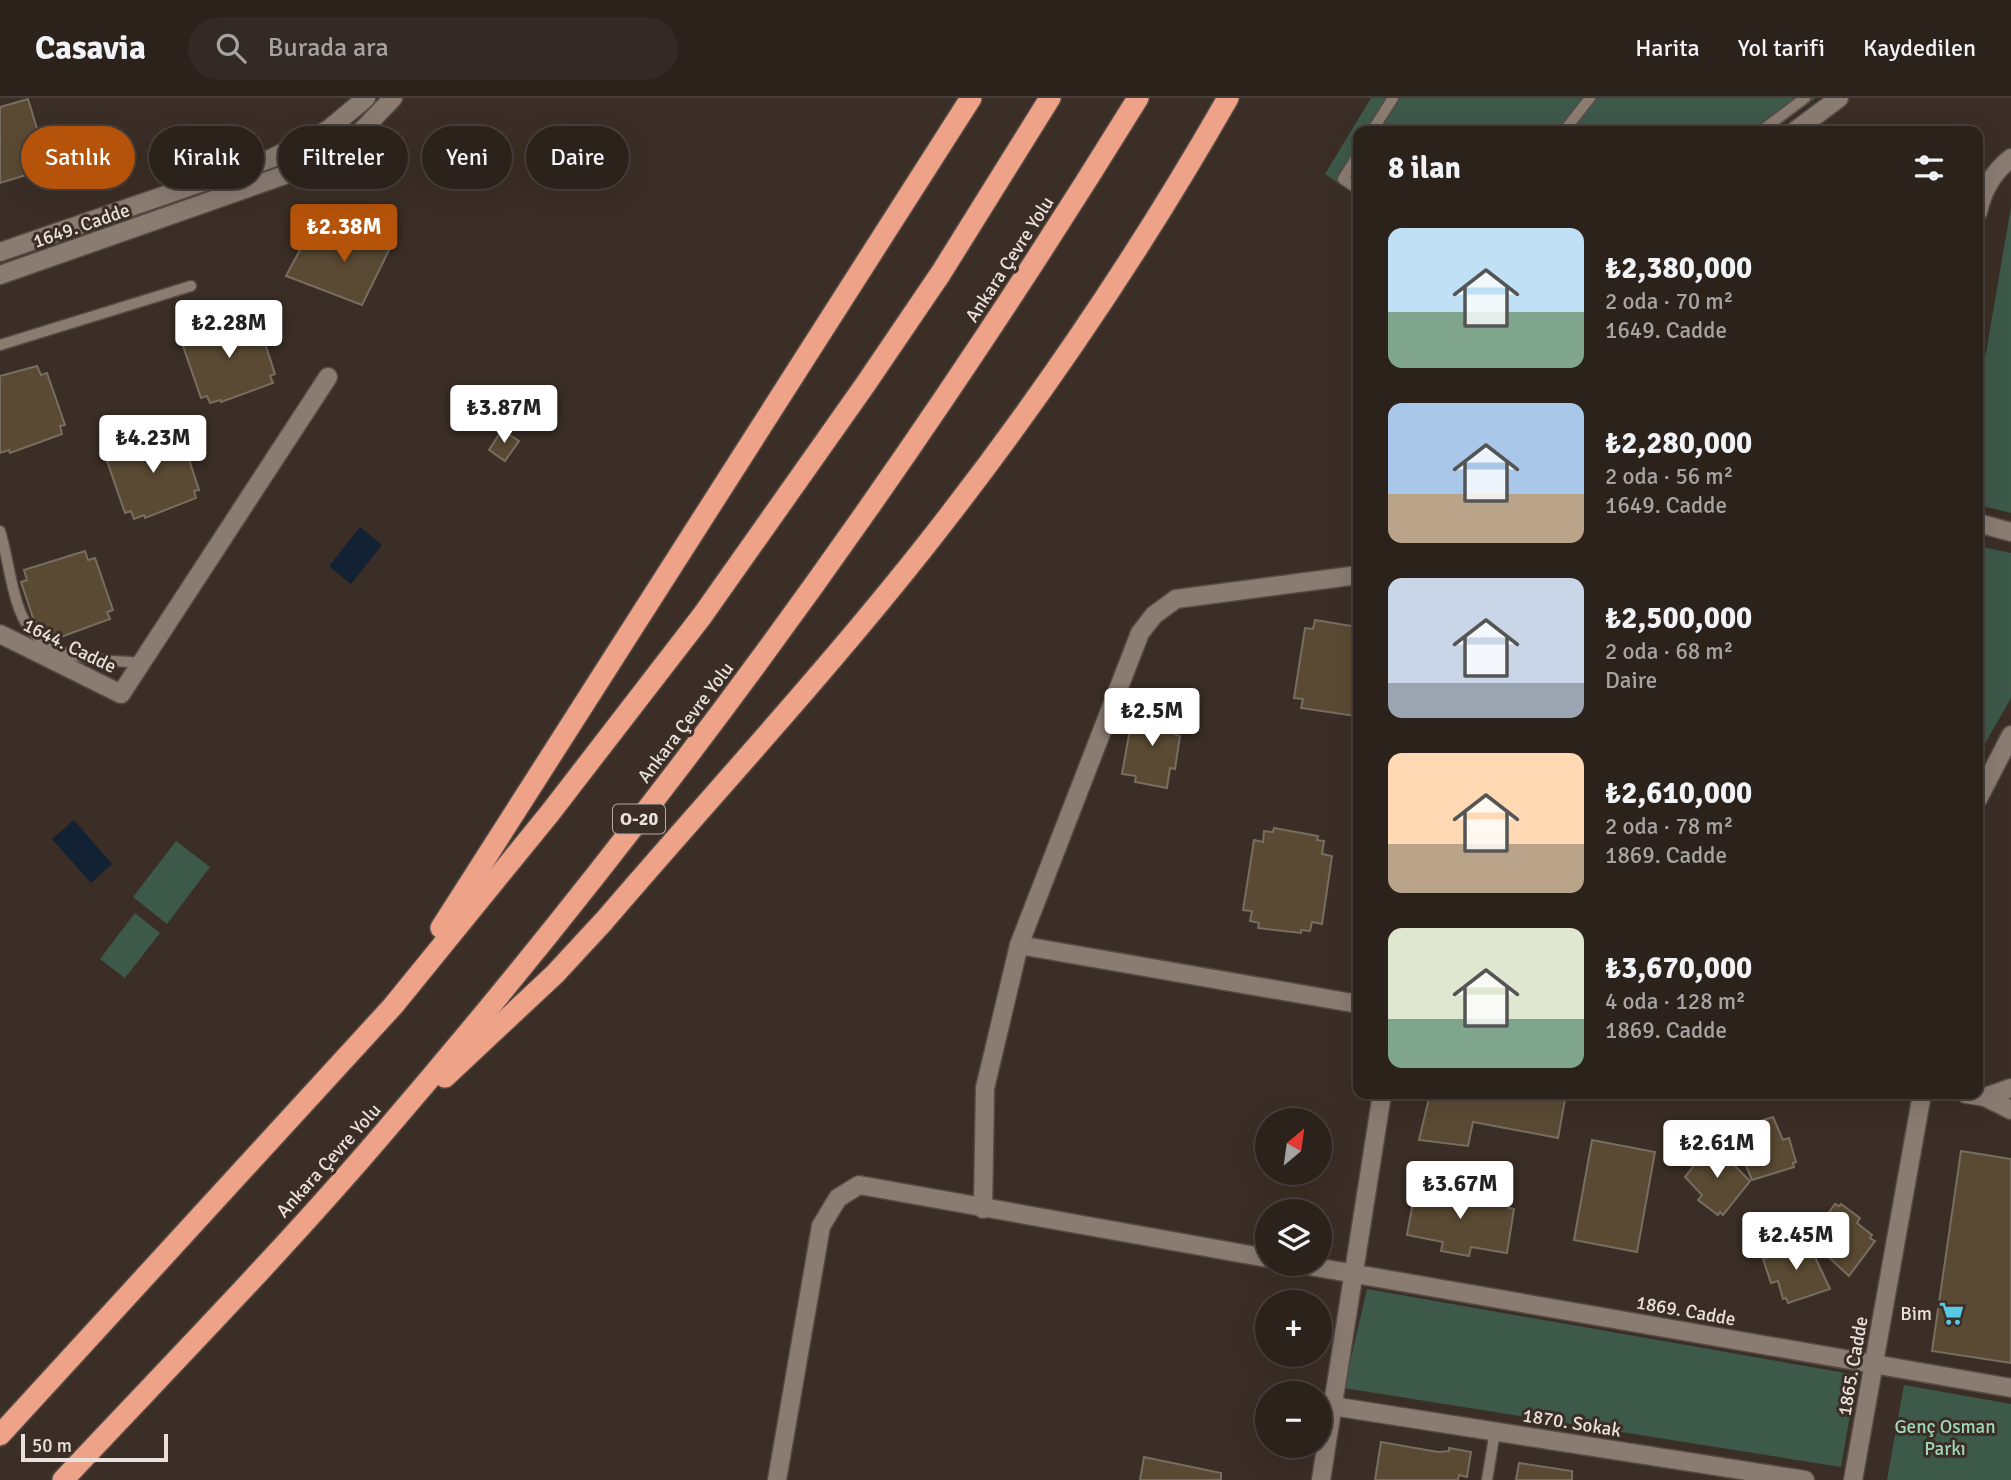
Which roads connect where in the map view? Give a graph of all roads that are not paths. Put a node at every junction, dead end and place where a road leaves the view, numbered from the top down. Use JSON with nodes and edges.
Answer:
{"nodes":[{"id":1,"x":366,"y":98,"type":"edge"},
{"id":2,"x":393,"y":98,"type":"edge"},
{"id":3,"x":971,"y":98,"type":"edge"},
{"id":4,"x":1051,"y":98,"type":"edge"},
{"id":5,"x":1138,"y":98,"type":"edge"},
{"id":6,"x":1228,"y":98,"type":"edge"},
{"id":7,"x":1393,"y":98,"type":"edge"},
{"id":8,"x":1590,"y":98,"type":"edge"},
{"id":9,"x":1805,"y":98,"type":"edge"},
{"id":10,"x":1839,"y":98,"type":"edge"},
{"id":11,"x":1375,"y":126,"type":"edge"},
{"id":12,"x":1567,"y":126,"type":"edge"},
{"id":13,"x":1768,"y":126,"type":"edge"},
{"id":14,"x":1802,"y":126,"type":"edge"},
{"id":15,"x":2011,"y":158,"type":"edge"},
{"id":16,"x":1353,"y":163,"type":"edge"},
{"id":17,"x":1353,"y":185,"type":"edge"},
{"id":18,"x":1983,"y":198,"type":"edge"},
{"id":19,"x":0,"y":253,"type":"edge"},
{"id":20,"x":0,"y":275,"type":"edge"},
{"id":21,"x":191,"y":285,"type":"dead end"},
{"id":22,"x":0,"y":345,"type":"edge"},
{"id":23,"x":328,"y":377,"type":"dead end"},
{"id":24,"x":1983,"y":524,"type":"edge"},
{"id":25,"x":0,"y":531,"type":"edge"},
{"id":26,"x":2011,"y":532,"type":"edge"},
{"id":27,"x":1353,"y":576,"type":"edge"},
{"id":28,"x":0,"y":634,"type":"edge"},
{"id":29,"x":141,"y":663,"type":"junction"},
{"id":30,"x":2011,"y":735,"type":"edge"},
{"id":31,"x":1983,"y":789,"type":"edge"},
{"id":32,"x":1018,"y":945,"type":"junction"},
{"id":33,"x":1353,"y":1003,"type":"edge"},
{"id":34,"x":393,"y":1006,"type":"junction"},
{"id":35,"x":2011,"y":1088,"type":"edge"},
{"id":36,"x":1983,"y":1097,"type":"edge"},
{"id":37,"x":1986,"y":1097,"type":"junction"},
{"id":38,"x":1381,"y":1099,"type":"edge"},
{"id":39,"x":1921,"y":1099,"type":"edge"},
{"id":40,"x":2011,"y":1110,"type":"edge"},
{"id":41,"x":379,"y":1138,"type":"junction"},
{"id":42,"x":983,"y":1209,"type":"junction"},
{"id":43,"x":1255,"y":1256,"type":"edge"},
{"id":44,"x":1332,"y":1269,"type":"edge"},
{"id":45,"x":1354,"y":1273,"type":"junction"},
{"id":46,"x":1874,"y":1364,"type":"junction"},
{"id":47,"x":2011,"y":1388,"type":"edge"},
{"id":48,"x":1332,"y":1406,"type":"joint"},
{"id":49,"x":1495,"y":1431,"type":"junction"},
{"id":50,"x":0,"y":1435,"type":"edge"},
{"id":51,"x":1324,"y":1458,"type":"edge"},
{"id":52,"x":63,"y":1480,"type":"edge"},
{"id":53,"x":778,"y":1480,"type":"edge"},
{"id":54,"x":1321,"y":1480,"type":"edge"},
{"id":55,"x":1487,"y":1480,"type":"edge"},
{"id":56,"x":1805,"y":1480,"type":"edge"},
{"id":57,"x":1853,"y":1480,"type":"edge"}],
"edges":[{"from":1,"to":19,"type":"street","name":"1649. Cadde"},
{"from":2,"to":20,"type":"street","name":"1649. Cadde"},
{"from":3,"to":34,"type":"highway"},
{"from":4,"to":34,"type":"highway"},
{"from":5,"to":41,"type":"highway","name":"Ankara Çevre Yolu","number":"O-20"},
{"from":6,"to":41,"type":"highway"},
{"from":7,"to":11,"type":"lane"},
{"from":8,"to":12,"type":"lane"},
{"from":9,"to":13,"type":"lane"},
{"from":10,"to":14,"type":"street"},
{"from":15,"to":18,"type":"street"},
{"from":16,"to":17,"type":"lane"},
{"from":21,"to":22,"type":"lane"},
{"from":23,"to":29,"type":"street"},
{"from":24,"to":26,"type":"street"},
{"from":25,"to":29,"type":"lane"},
{"from":27,"to":32,"type":"street"},
{"from":28,"to":29,"type":"street","name":"1644. Cadde"},
{"from":30,"to":31,"type":"street"},
{"from":32,"to":33,"type":"street"},
{"from":32,"to":42,"type":"street"},
{"from":34,"to":50,"type":"highway"},
{"from":35,"to":37,"type":"street"},
{"from":36,"to":37,"type":"street"},
{"from":37,"to":40,"type":"street"},
{"from":38,"to":45,"type":"street"},
{"from":39,"to":46,"type":"street","name":"1865. Cadde"},
{"from":41,"to":52,"type":"highway","name":"Ankara Çevre Yolu","number":"O-20"},
{"from":42,"to":43,"type":"street"},
{"from":42,"to":53,"type":"street"},
{"from":44,"to":45,"type":"street","name":"1869. Cadde"},
{"from":45,"to":46,"type":"street","name":"1869. Cadde"},
{"from":45,"to":48,"type":"street"},
{"from":46,"to":47,"type":"street","name":"1869. Cadde"},
{"from":46,"to":57,"type":"street","name":"1865. Cadde"},
{"from":48,"to":49,"type":"street","name":"1870. Sokak"},
{"from":49,"to":55,"type":"lane"},
{"from":49,"to":56,"type":"street","name":"1870. Sokak"},
{"from":51,"to":54,"type":"street"}]}
